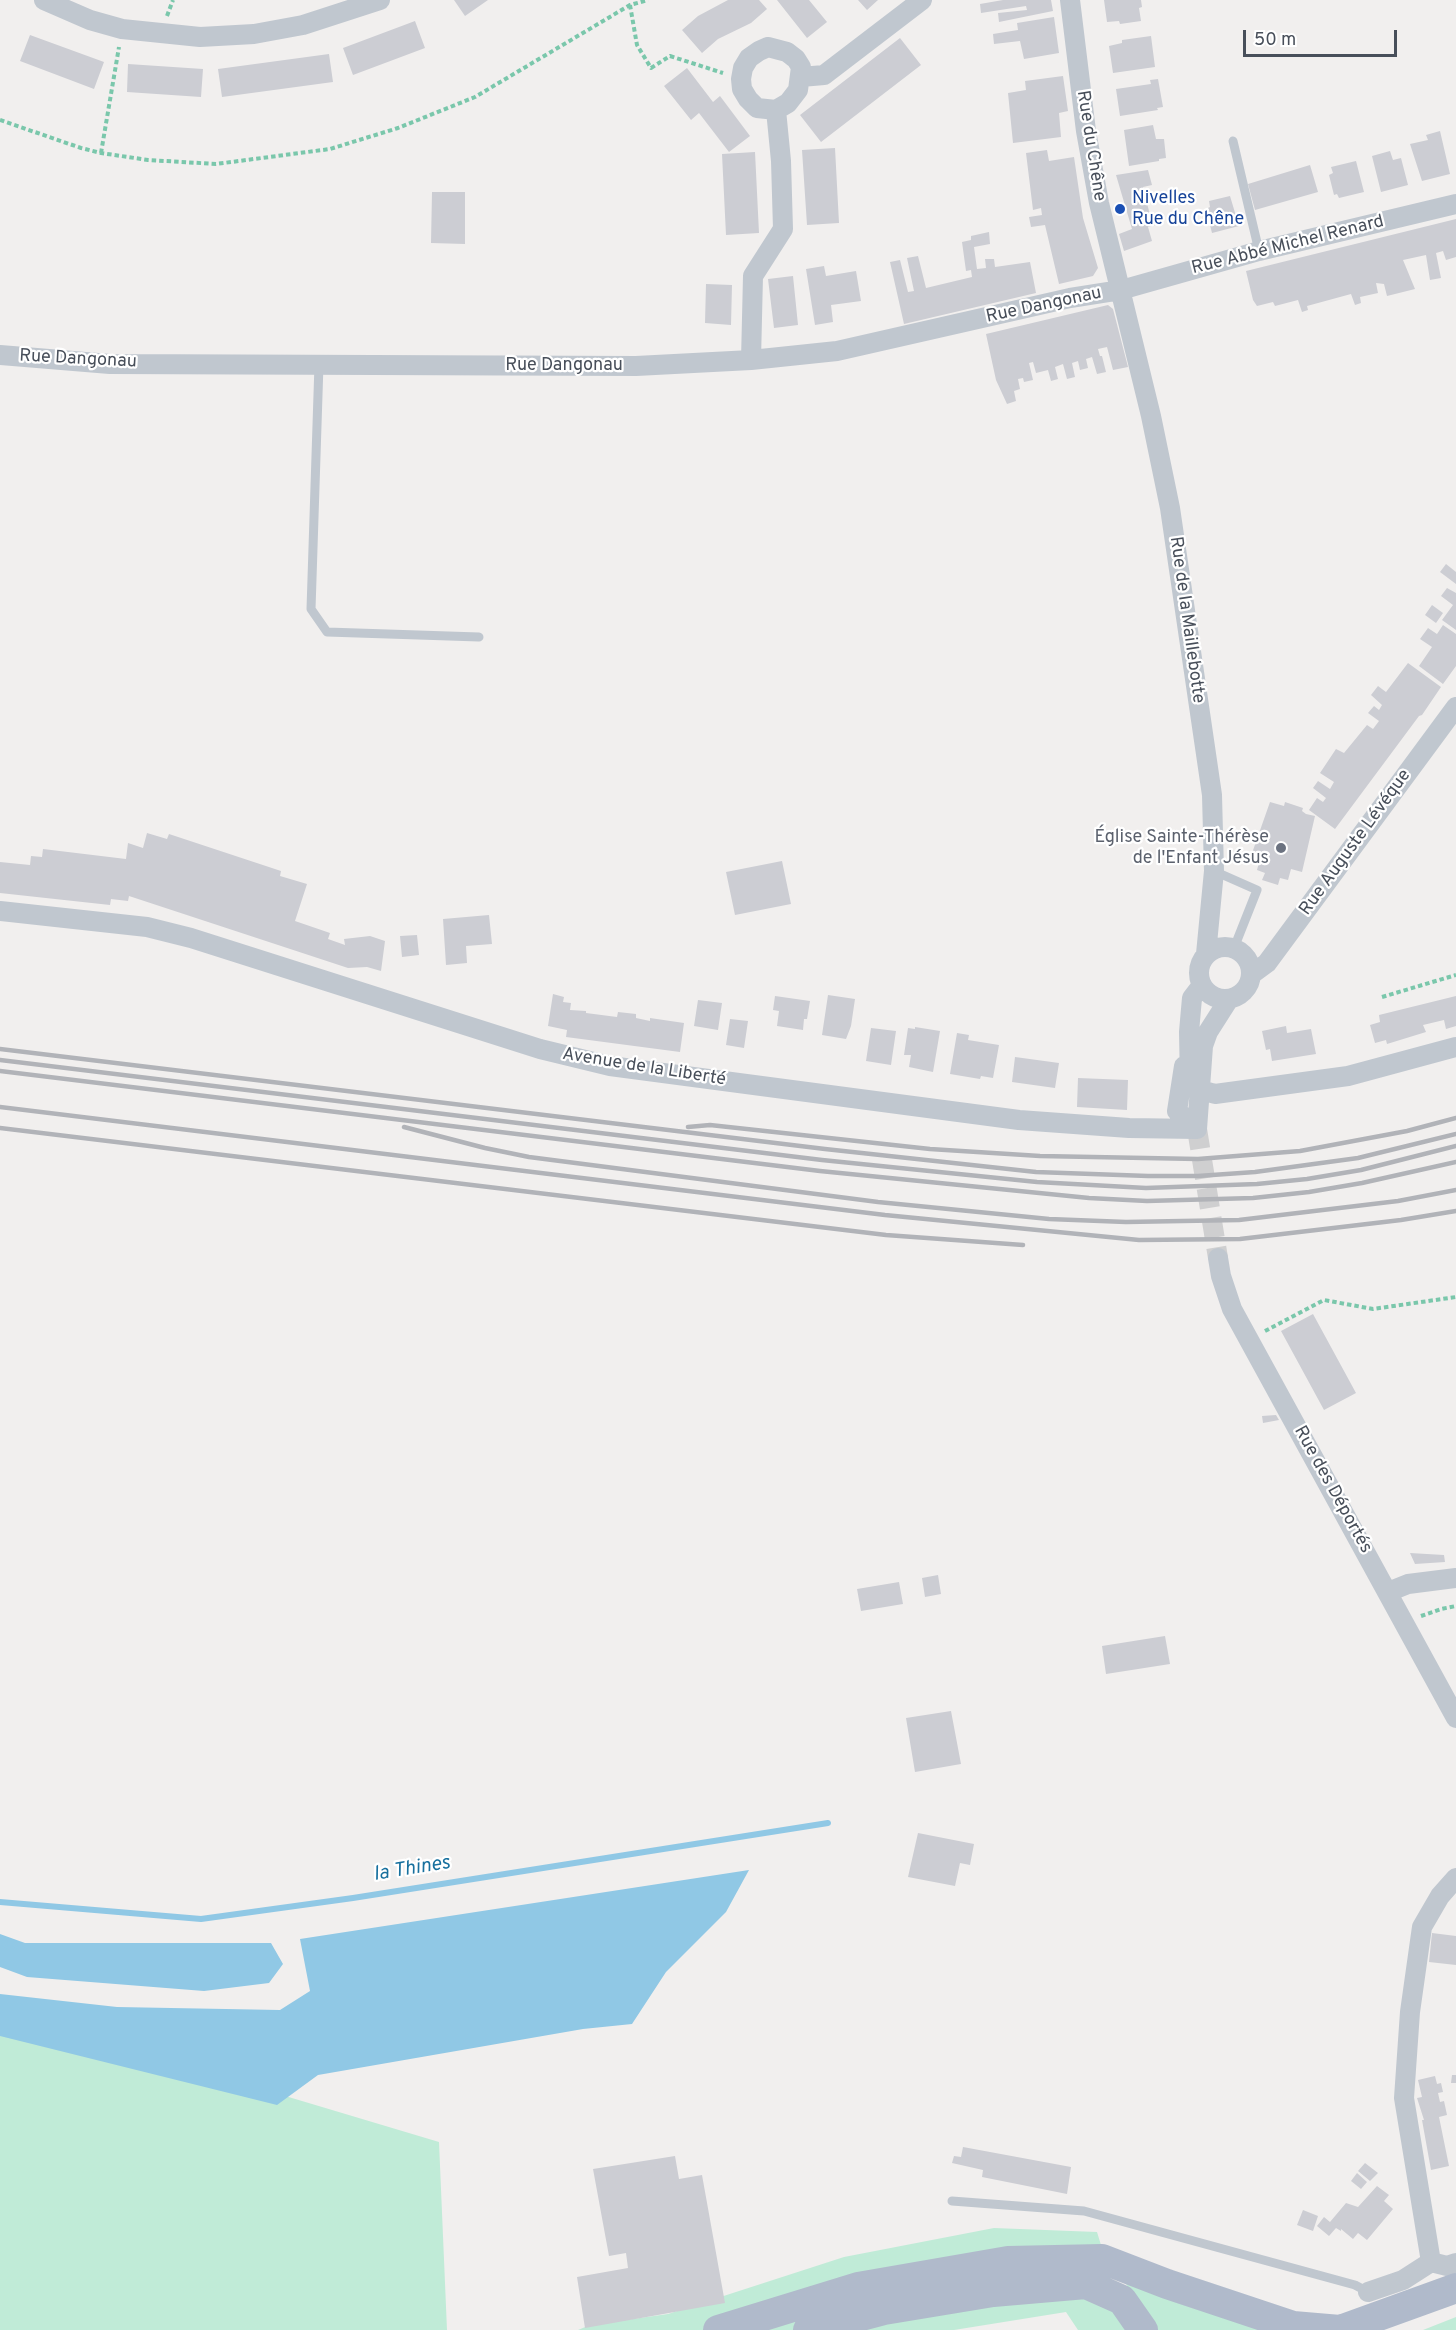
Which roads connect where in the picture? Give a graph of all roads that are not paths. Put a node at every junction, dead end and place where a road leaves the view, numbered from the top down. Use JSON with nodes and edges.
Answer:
{"nodes":[{"id":1,"x":380,"y":0,"type":"edge"},
{"id":2,"x":922,"y":0,"type":"edge"},
{"id":3,"x":1070,"y":0,"type":"edge"},
{"id":4,"x":52,"y":2,"type":"edge"},
{"id":5,"x":801,"y":77,"type":"junction"},
{"id":6,"x":776,"y":110,"type":"junction"},
{"id":7,"x":1233,"y":141,"type":"dead end"},
{"id":8,"x":1456,"y":204,"type":"edge"},
{"id":9,"x":1259,"y":251,"type":"junction"},
{"id":10,"x":1121,"y":290,"type":"junction"},
{"id":11,"x":0,"y":355,"type":"edge"},
{"id":12,"x":751,"y":360,"type":"junction"},
{"id":13,"x":319,"y":364,"type":"junction"},
{"id":14,"x":479,"y":637,"type":"dead end"},
{"id":15,"x":1456,"y":707,"type":"edge"},
{"id":16,"x":1214,"y":871,"type":"junction"},
{"id":17,"x":0,"y":911,"type":"edge"},
{"id":18,"x":1234,"y":948,"type":"junction"},
{"id":19,"x":1206,"y":954,"type":"junction"},
{"id":20,"x":1252,"y":974,"type":"junction"},
{"id":21,"x":1202,"y":985,"type":"junction"},
{"id":22,"x":1229,"y":999,"type":"junction"},
{"id":23,"x":1189,"y":1032,"type":"junction"},
{"id":24,"x":1456,"y":1047,"type":"edge"},
{"id":25,"x":1198,"y":1089,"type":"junction"},
{"id":26,"x":1197,"y":1129,"type":"junction"},
{"id":27,"x":1218,"y":1258,"type":"tunnel mouth"},
{"id":28,"x":1456,"y":1578,"type":"edge"},
{"id":29,"x":1388,"y":1592,"type":"junction"},
{"id":30,"x":1456,"y":1718,"type":"edge"},
{"id":31,"x":1456,"y":1878,"type":"edge"},
{"id":32,"x":1448,"y":1897,"type":"edge"},
{"id":33,"x":952,"y":2201,"type":"dead end"},
{"id":34,"x":1431,"y":2262,"type":"junction"},
{"id":35,"x":1456,"y":2263,"type":"edge"},
{"id":36,"x":1456,"y":2288,"type":"edge"},
{"id":37,"x":1368,"y":2292,"type":"junction"},
{"id":38,"x":1396,"y":2311,"type":"junction"},
{"id":39,"x":718,"y":2330,"type":"edge"},
{"id":40,"x":807,"y":2330,"type":"edge"},
{"id":41,"x":1143,"y":2330,"type":"edge"},
{"id":42,"x":1340,"y":2330,"type":"edge"}],
"edges":[{"from":1,"to":4,"type":"street"},
{"from":2,"to":5,"type":"street"},
{"from":3,"to":10,"type":"street","name":"Rue du Chêne"},
{"from":5,"to":6,"type":"street"},
{"from":5,"to":6,"type":"street"},
{"from":6,"to":12,"type":"street"},
{"from":7,"to":9,"type":"lane"},
{"from":8,"to":9,"type":"street","name":"Rue Abbé Michel Renard"},
{"from":9,"to":10,"type":"street","name":"Rue Abbé Michel Renard"},
{"from":10,"to":12,"type":"street","name":"Rue Dangonau"},
{"from":10,"to":16,"type":"street","name":"Rue de la Maillebotte"},
{"from":11,"to":13,"type":"street","name":"Rue Dangonau"},
{"from":12,"to":13,"type":"street","name":"Rue Dangonau"},
{"from":13,"to":14,"type":"lane"},
{"from":15,"to":20,"type":"street","name":"Rue Auguste Lévéque"},
{"from":16,"to":18,"type":"lane"},
{"from":16,"to":19,"type":"street","name":"Rue de la Maillebotte"},
{"from":17,"to":26,"type":"street","name":"Avenue de la Liberté"},
{"from":18,"to":19,"type":"street"},
{"from":18,"to":20,"type":"street"},
{"from":19,"to":21,"type":"street"},
{"from":20,"to":22,"type":"street"},
{"from":21,"to":22,"type":"street"},
{"from":21,"to":23,"type":"street"},
{"from":22,"to":25,"type":"street"},
{"from":23,"to":25,"type":"street"},
{"from":23,"to":26,"type":"street"},
{"from":24,"to":25,"type":"street"},
{"from":25,"to":26,"type":"street"},
{"from":27,"to":29,"type":"street","name":"Rue des Déportés"},
{"from":28,"to":29,"type":"street"},
{"from":29,"to":30,"type":"street","name":"Rue des Déportés"},
{"from":31,"to":32,"type":"street"},
{"from":32,"to":34,"type":"street"},
{"from":33,"to":37,"type":"lane"},
{"from":34,"to":35,"type":"street"},
{"from":34,"to":37,"type":"street"},
{"from":36,"to":38,"type":"main road"},
{"from":37,"to":38,"type":"street"},
{"from":38,"to":42,"type":"main road"},
{"from":39,"to":42,"type":"main road"},
{"from":40,"to":41,"type":"main road"}]}
